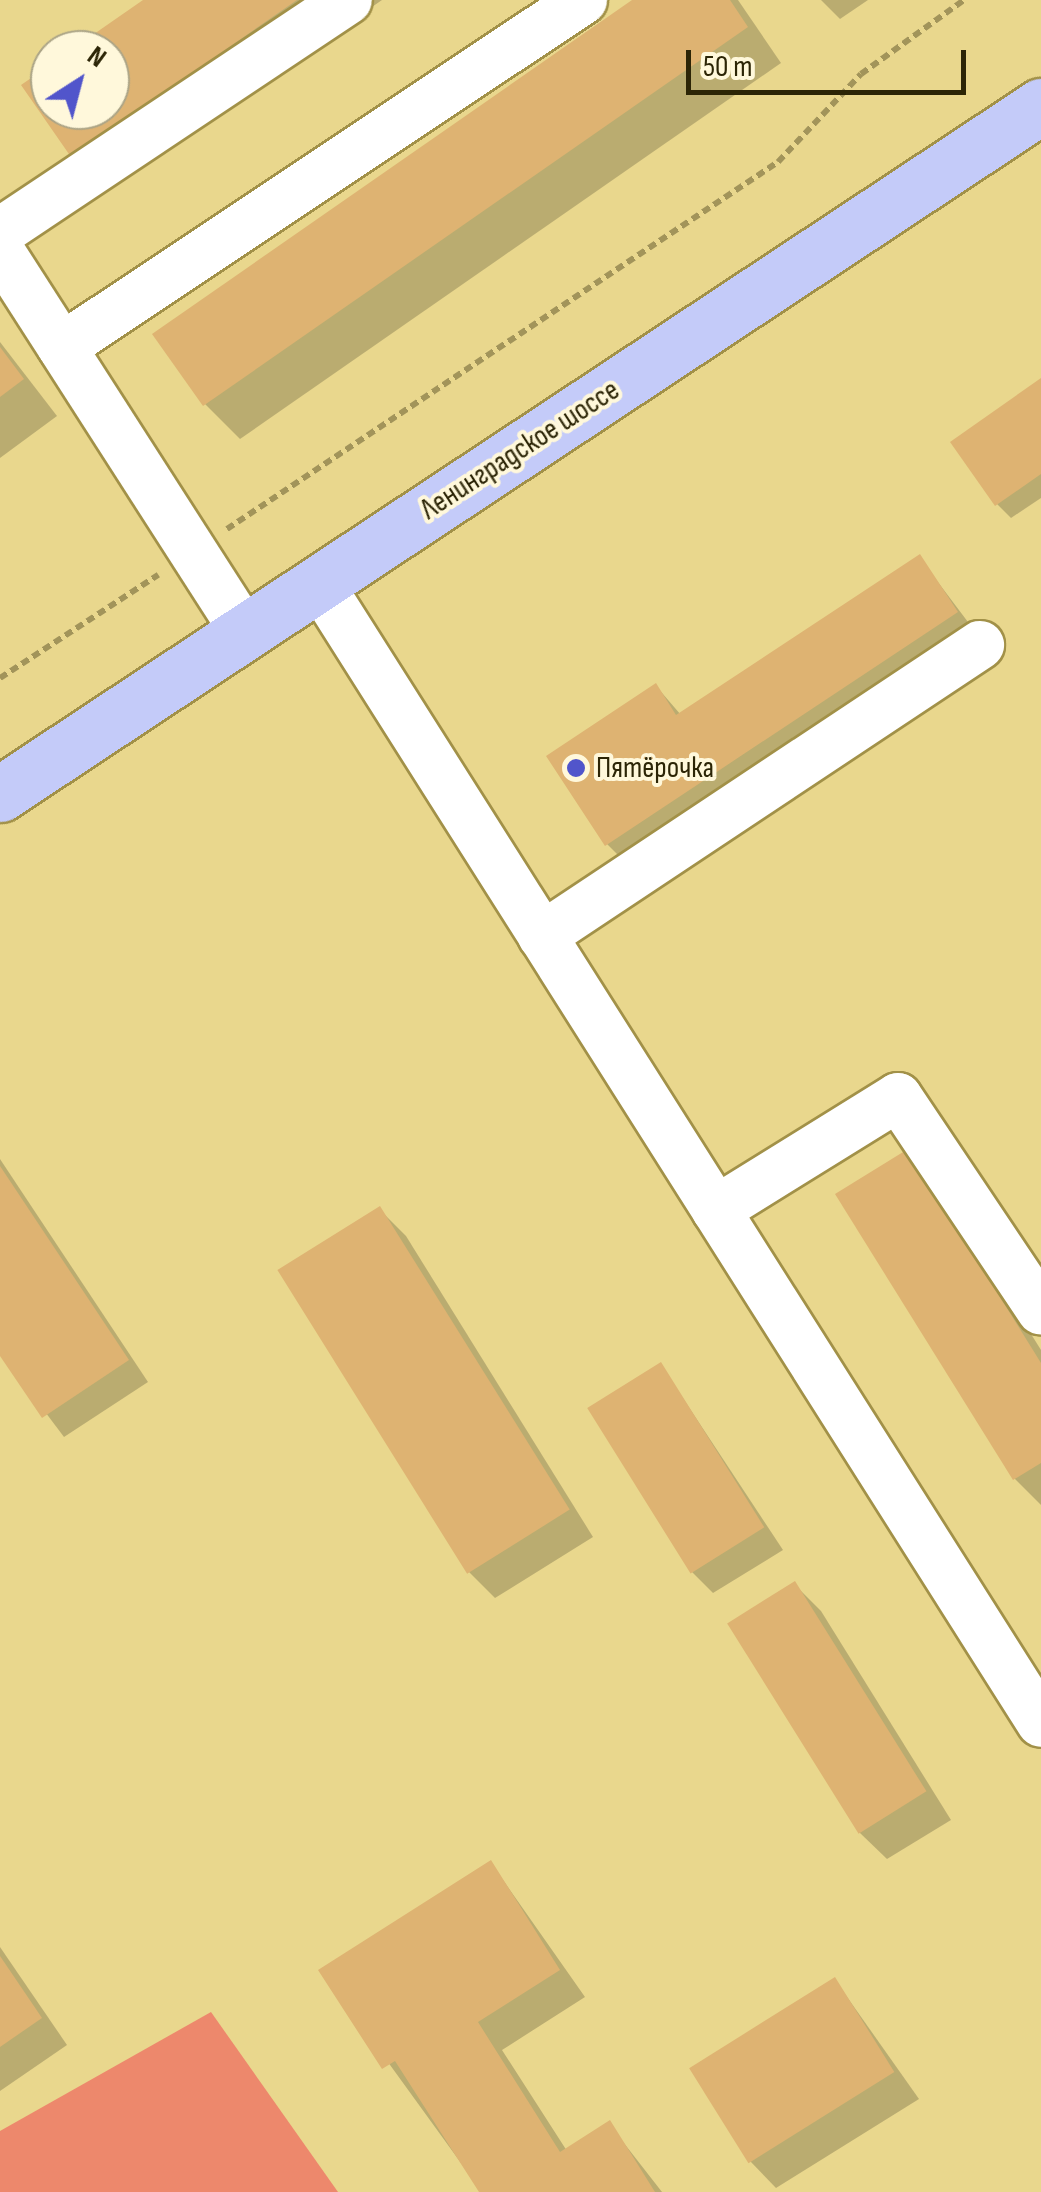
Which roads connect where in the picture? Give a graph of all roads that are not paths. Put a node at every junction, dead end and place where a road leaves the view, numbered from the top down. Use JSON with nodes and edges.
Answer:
{"nodes":[{"id":1,"x":348,"y":0,"type":"edge"},
{"id":2,"x":584,"y":0,"type":"edge"},
{"id":3,"x":1041,"y":106,"type":"edge"},
{"id":4,"x":0,"y":232,"type":"edge"},
{"id":5,"x":0,"y":251,"type":"edge"},
{"id":6,"x":62,"y":347,"type":"junction"},
{"id":7,"x":319,"y":584,"type":"junction"},
{"id":8,"x":245,"y":632,"type":"junction"},
{"id":9,"x":980,"y":645,"type":"dead end"},
{"id":10,"x":0,"y":794,"type":"edge"},
{"id":11,"x":542,"y":936,"type":"junction"},
{"id":12,"x":716,"y":1210,"type":"junction"},
{"id":13,"x":1041,"y":1312,"type":"edge"},
{"id":14,"x":1041,"y":1723,"type":"edge"}],
"edges":[{"from":1,"to":4,"type":"street"},
{"from":2,"to":6,"type":"street"},
{"from":3,"to":7,"type":"main road","name":"Ленинградское шоссе"},
{"from":5,"to":6,"type":"street"},
{"from":6,"to":8,"type":"street"},
{"from":7,"to":8,"type":"main road","name":"Ленинградское шоссе"},
{"from":7,"to":11,"type":"street"},
{"from":8,"to":10,"type":"main road","name":"Ленинградское шоссе"},
{"from":9,"to":11,"type":"street"},
{"from":11,"to":12,"type":"street"},
{"from":12,"to":13,"type":"street"},
{"from":12,"to":14,"type":"street"}]}
